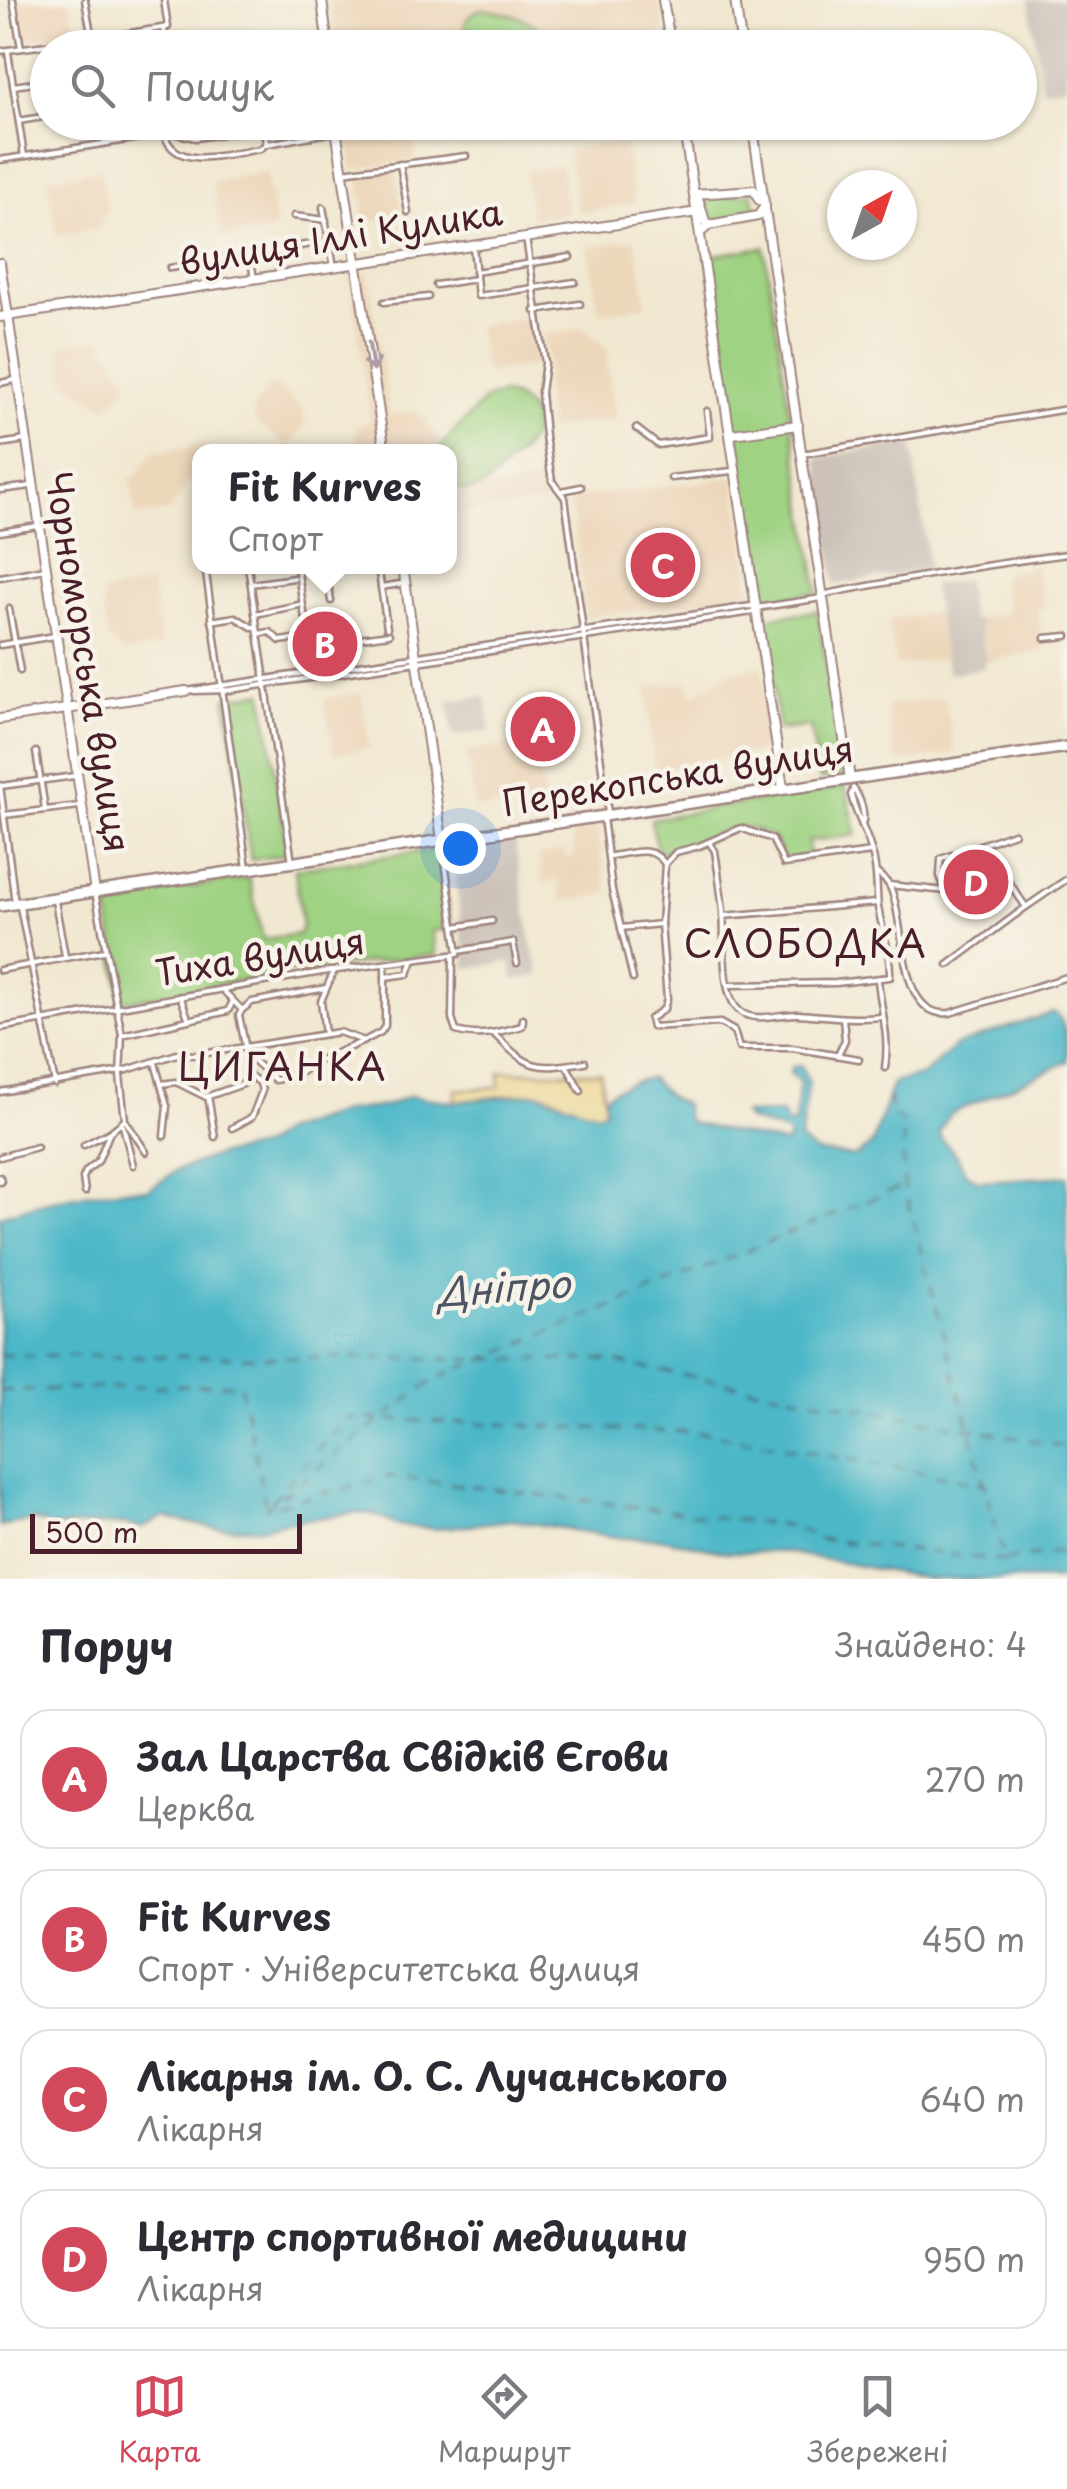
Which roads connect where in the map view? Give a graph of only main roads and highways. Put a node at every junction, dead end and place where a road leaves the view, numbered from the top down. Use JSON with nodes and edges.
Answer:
{"nodes":[{"id":1,"x":1067,"y":747,"type":"edge"},
{"id":2,"x":0,"y":906,"type":"edge"}],
"edges":[{"from":1,"to":2,"type":"main road","name":"Перекопська вулиця"}]}
